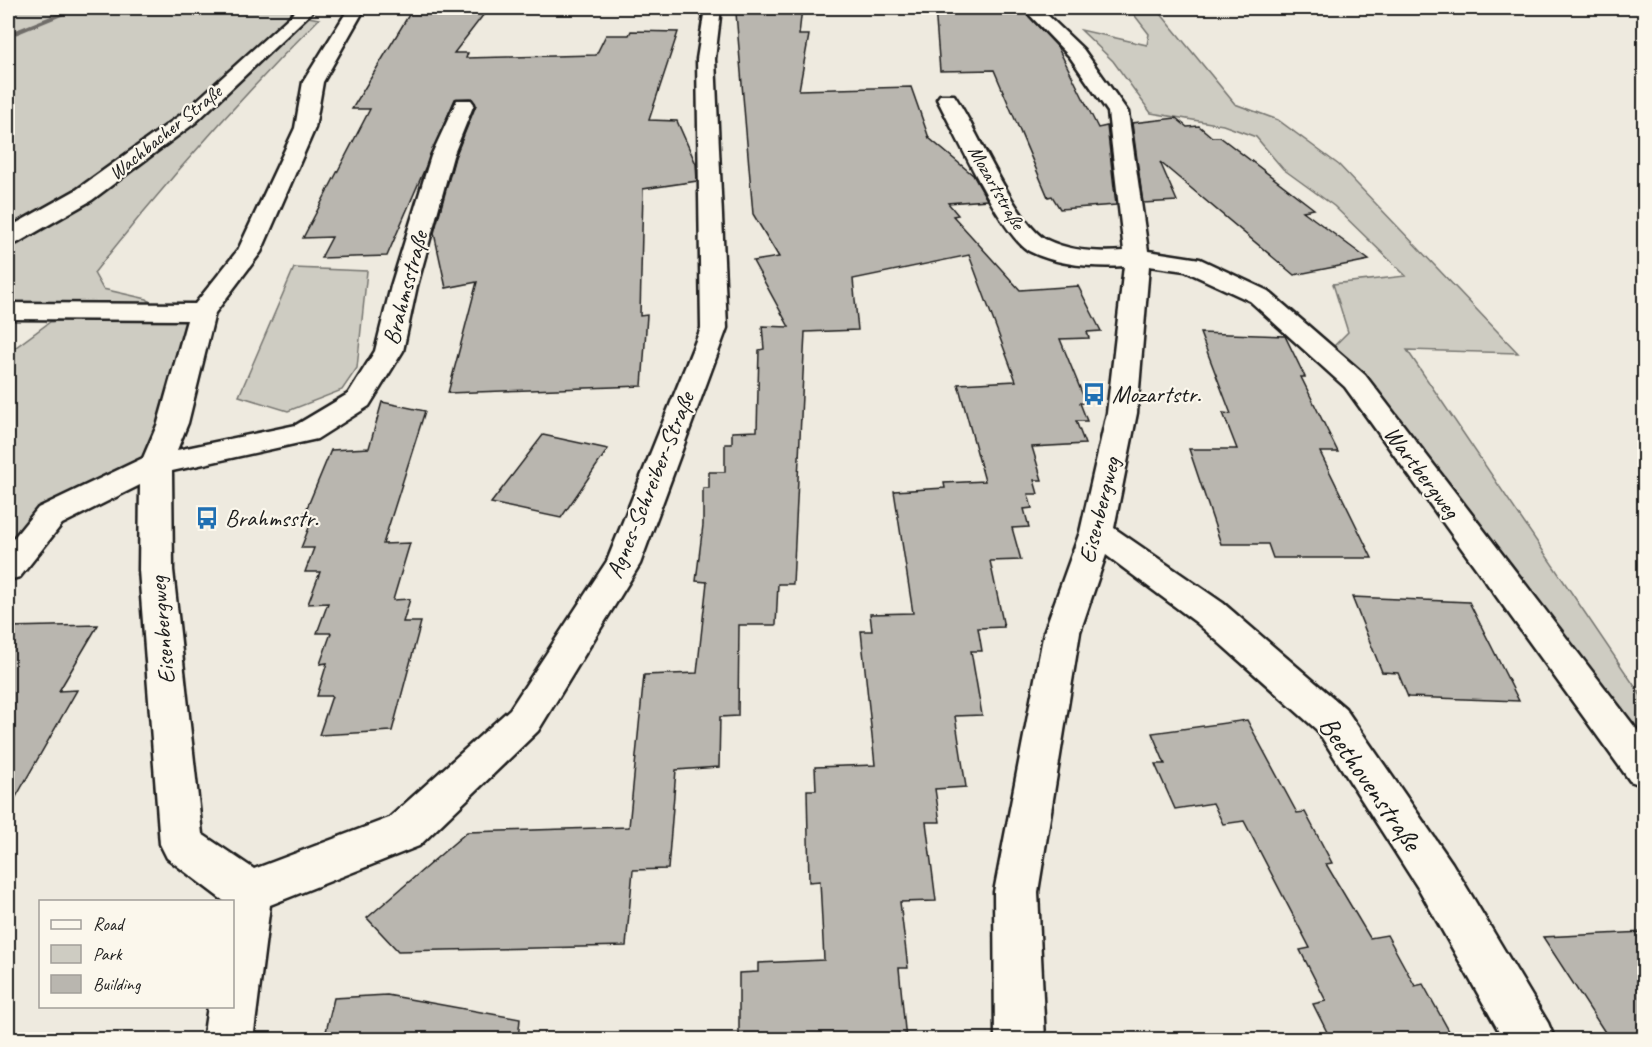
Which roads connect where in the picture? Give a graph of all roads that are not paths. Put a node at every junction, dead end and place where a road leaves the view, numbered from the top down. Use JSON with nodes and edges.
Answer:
{"nodes":[{"id":1,"x":308,"y":8,"type":"edge"},
{"id":2,"x":357,"y":8,"type":"edge"},
{"id":3,"x":713,"y":8,"type":"edge"},
{"id":4,"x":1031,"y":8,"type":"edge"},
{"id":5,"x":947,"y":99,"type":"dead end"},
{"id":6,"x":464,"y":104,"type":"dead end"},
{"id":7,"x":8,"y":238,"type":"edge"},
{"id":8,"x":1137,"y":257,"type":"junction"},
{"id":9,"x":8,"y":311,"type":"edge"},
{"id":10,"x":202,"y":312,"type":"junction"},
{"id":11,"x":114,"y":313,"type":"junction"},
{"id":12,"x":8,"y":325,"type":"edge"},
{"id":13,"x":156,"y":464,"type":"junction"},
{"id":14,"x":1097,"y":531,"type":"junction"},
{"id":15,"x":8,"y":568,"type":"edge"},
{"id":16,"x":1644,"y":769,"type":"edge"},
{"id":17,"x":249,"y":892,"type":"junction"},
{"id":18,"x":234,"y":993,"type":"edge"},
{"id":19,"x":232,"y":1008,"type":"edge"},
{"id":20,"x":228,"y":1040,"type":"edge"},
{"id":21,"x":1020,"y":1040,"type":"edge"},
{"id":22,"x":1531,"y":1040,"type":"edge"}],
"edges":[{"from":1,"to":7,"type":"street","name":"Wachbacher Straße"},
{"from":2,"to":10,"type":"street"},
{"from":3,"to":17,"type":"street","name":"Agnes-Schreiber-Straße"},
{"from":4,"to":8,"type":"street","name":"Eisenbergweg"},
{"from":5,"to":8,"type":"street","name":"Mozartstraße"},
{"from":6,"to":13,"type":"street","name":"Brahmsstraße"},
{"from":8,"to":14,"type":"street","name":"Eisenbergweg"},
{"from":8,"to":16,"type":"street","name":"Wartbergweg"},
{"from":9,"to":11,"type":"street"},
{"from":10,"to":11,"type":"street"},
{"from":10,"to":13,"type":"street","name":"Eisenbergweg"},
{"from":11,"to":12,"type":"street"},
{"from":13,"to":15,"type":"street","name":"Brahmsstraße"},
{"from":13,"to":17,"type":"street","name":"Eisenbergweg"},
{"from":14,"to":21,"type":"street","name":"Eisenbergweg"},
{"from":14,"to":22,"type":"street","name":"Beethovenstraße"},
{"from":17,"to":18,"type":"street"},
{"from":19,"to":20,"type":"street"}]}
